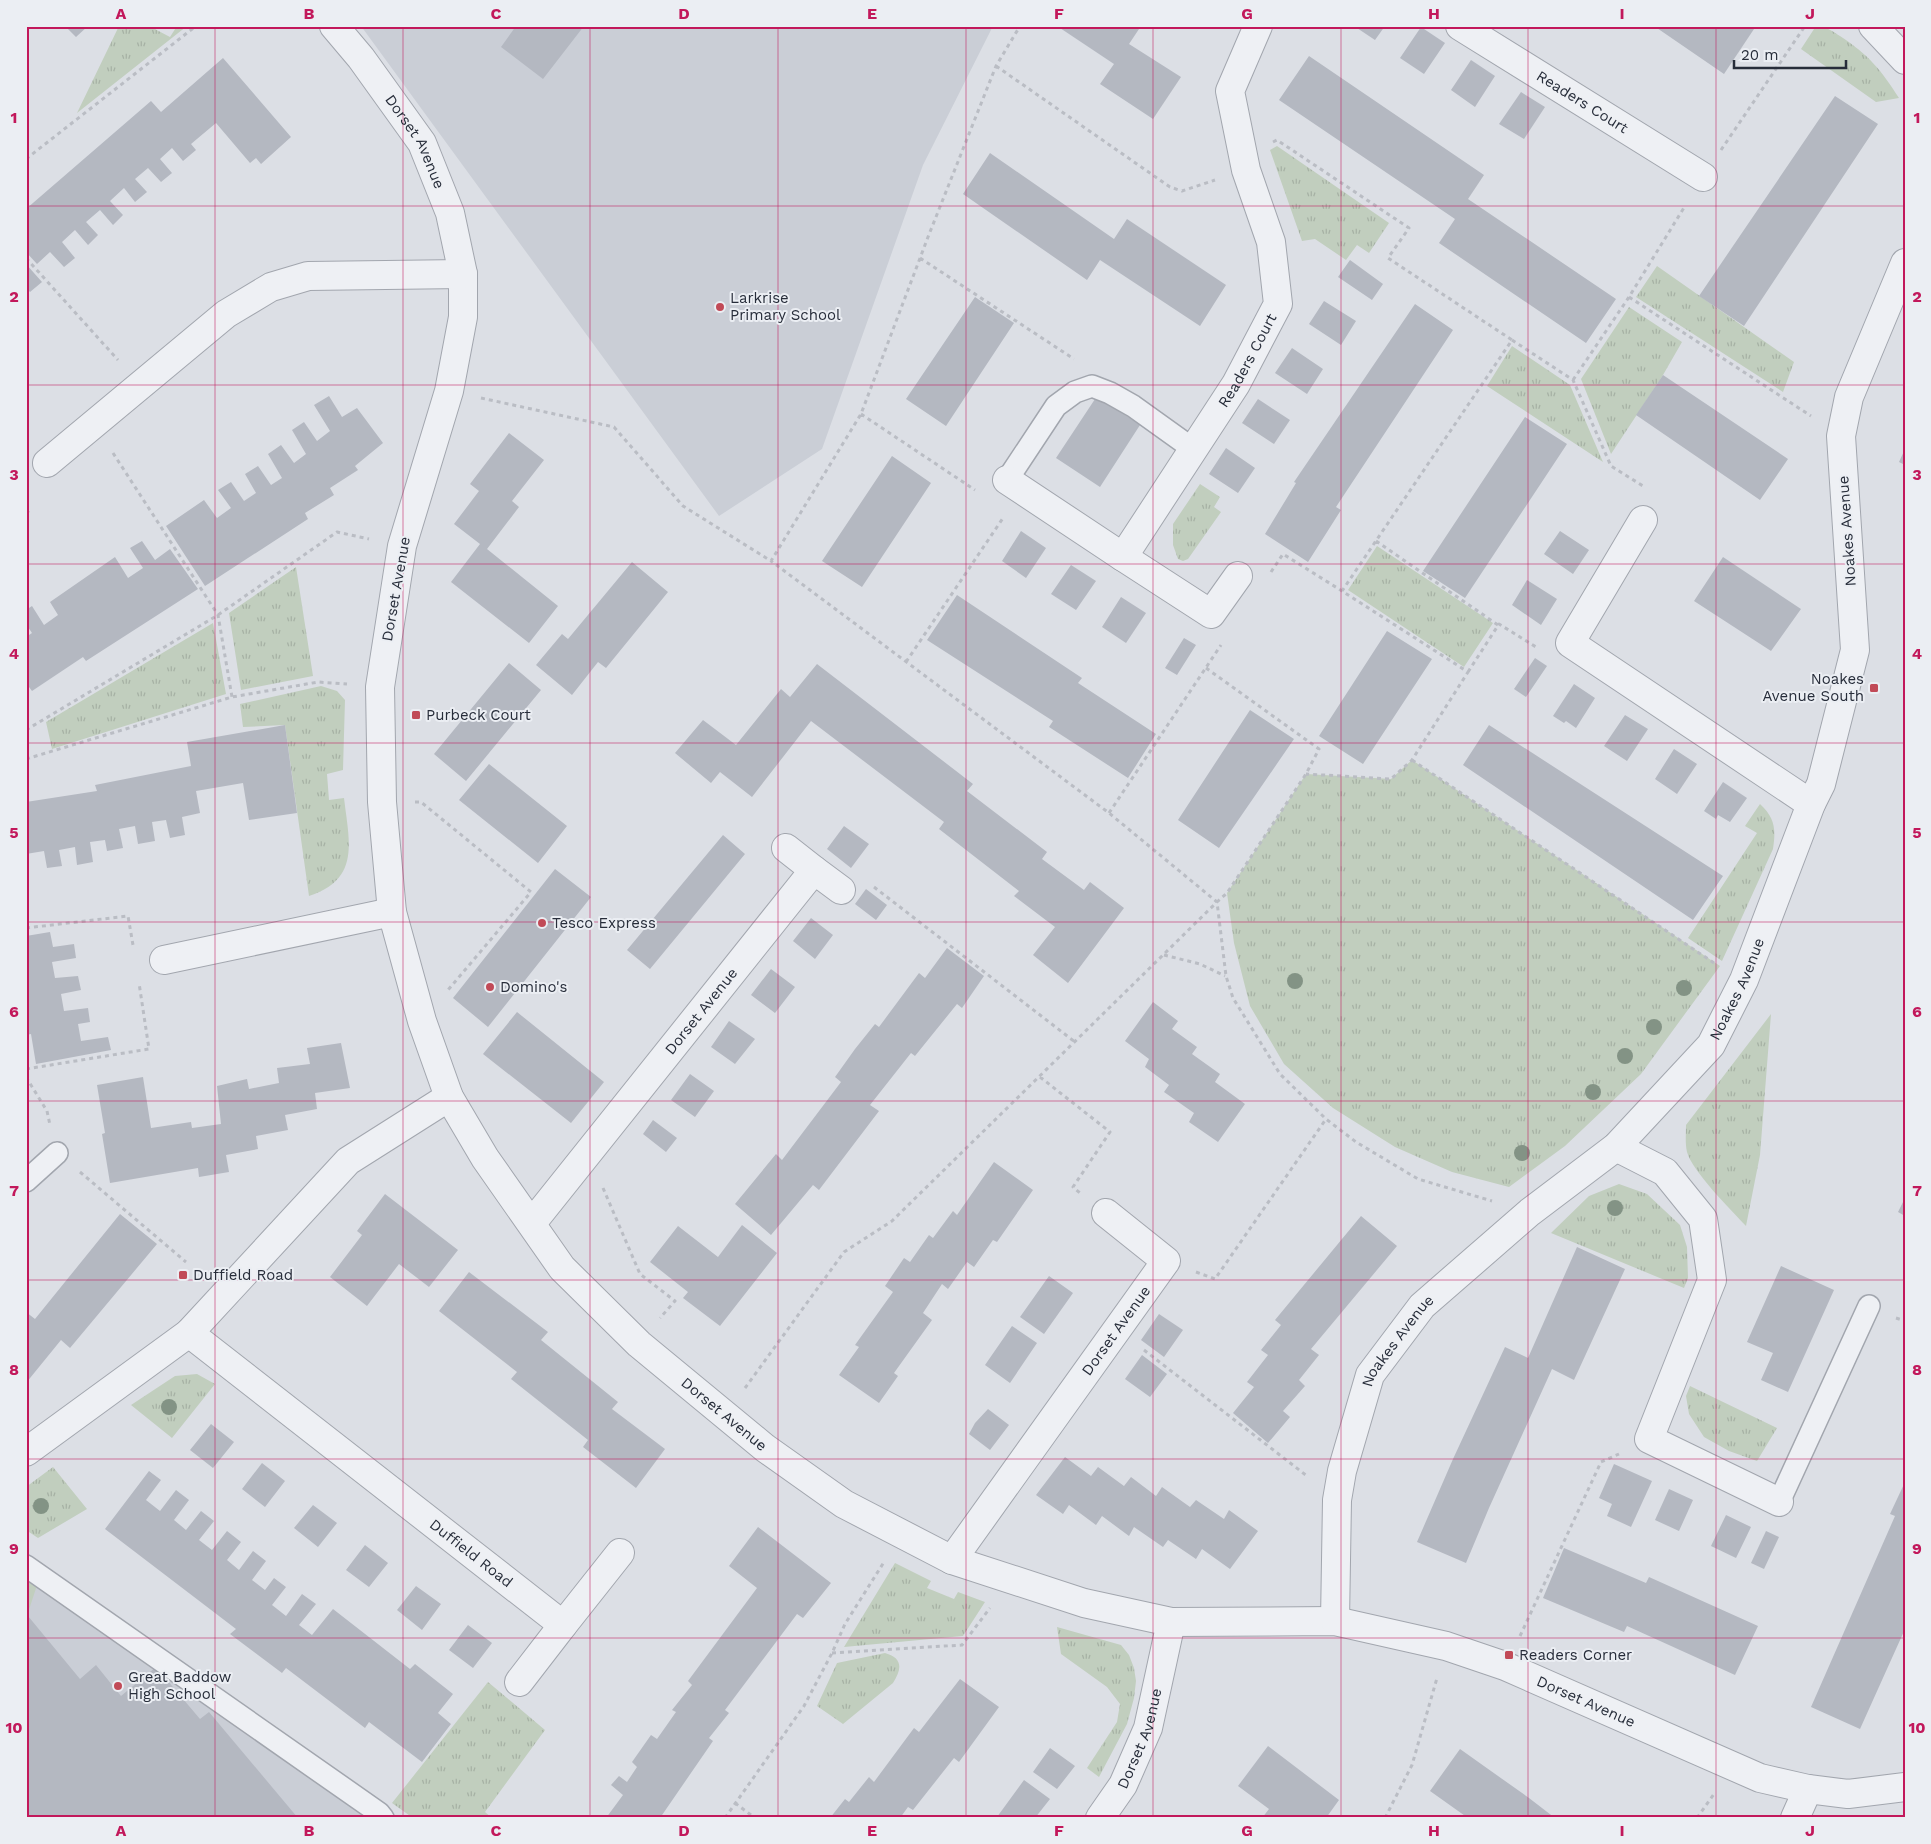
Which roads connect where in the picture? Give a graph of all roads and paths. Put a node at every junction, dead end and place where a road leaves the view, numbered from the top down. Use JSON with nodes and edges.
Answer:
{"nodes":[{"id":1,"x":196,"y":26,"type":"edge"},
{"id":2,"x":334,"y":26,"type":"edge"},
{"id":3,"x":1020,"y":26,"type":"edge"},
{"id":4,"x":1258,"y":26,"type":"edge"},
{"id":5,"x":1460,"y":26,"type":"edge"},
{"id":6,"x":1804,"y":26,"type":"edge"},
{"id":7,"x":1873,"y":26,"type":"edge"},
{"id":8,"x":1905,"y":60,"type":"edge"},
{"id":9,"x":996,"y":66,"type":"junction"},
{"id":10,"x":26,"y":159,"type":"edge"},
{"id":11,"x":1244,"y":163,"type":"junction"},
{"id":12,"x":1703,"y":177,"type":"junction"},
{"id":13,"x":26,"y":258,"type":"edge"},
{"id":14,"x":920,"y":258,"type":"junction"},
{"id":15,"x":1905,"y":263,"type":"edge"},
{"id":16,"x":463,"y":274,"type":"junction"},
{"id":17,"x":1629,"y":297,"type":"junction"},
{"id":18,"x":1512,"y":340,"type":"junction"},
{"id":19,"x":1573,"y":380,"type":"junction"},
{"id":20,"x":140,"y":385,"type":"junction"},
{"id":21,"x":1092,"y":386,"type":"junction"},
{"id":22,"x":449,"y":391,"type":"junction"},
{"id":23,"x":861,"y":414,"type":"junction"},
{"id":24,"x":94,"y":424,"type":"junction"},
{"id":25,"x":1841,"y":436,"type":"junction"},
{"id":26,"x":1193,"y":449,"type":"junction"},
{"id":27,"x":47,"y":463,"type":"dead end"},
{"id":28,"x":1007,"y":480,"type":"junction"},
{"id":29,"x":983,"y":495,"type":"dead end"},
{"id":30,"x":26,"y":510,"type":"edge"},
{"id":31,"x":26,"y":515,"type":"edge"},
{"id":32,"x":1643,"y":520,"type":"joint"},
{"id":33,"x":1376,"y":541,"type":"junction"},
{"id":34,"x":402,"y":546,"type":"junction"},
{"id":35,"x":1123,"y":556,"type":"junction"},
{"id":36,"x":771,"y":561,"type":"junction"},
{"id":37,"x":1238,"y":576,"type":"dead end"},
{"id":38,"x":1266,"y":579,"type":"dead end"},
{"id":39,"x":1342,"y":591,"type":"junction"},
{"id":40,"x":218,"y":614,"type":"junction"},
{"id":41,"x":1498,"y":624,"type":"junction"},
{"id":42,"x":1570,"y":643,"type":"junction"},
{"id":43,"x":1222,"y":644,"type":"dead end"},
{"id":44,"x":906,"y":662,"type":"junction"},
{"id":45,"x":1206,"y":668,"type":"junction"},
{"id":46,"x":1468,"y":672,"type":"junction"},
{"id":47,"x":380,"y":687,"type":"junction"},
{"id":48,"x":232,"y":697,"type":"junction"},
{"id":49,"x":26,"y":730,"type":"edge"},
{"id":50,"x":26,"y":759,"type":"edge"},
{"id":51,"x":1412,"y":760,"type":"junction"},
{"id":52,"x":1306,"y":774,"type":"junction"},
{"id":53,"x":382,"y":802,"type":"junction"},
{"id":54,"x":1811,"y":804,"type":"junction"},
{"id":55,"x":1109,"y":813,"type":"junction"},
{"id":56,"x":786,"y":848,"type":"dead end"},
{"id":57,"x":814,"y":870,"type":"junction"},
{"id":58,"x":841,"y":890,"type":"joint"},
{"id":59,"x":1217,"y":902,"type":"junction"},
{"id":60,"x":392,"y":912,"type":"junction"},
{"id":61,"x":26,"y":928,"type":"edge"},
{"id":62,"x":133,"y":946,"type":"dead end"},
{"id":63,"x":1164,"y":955,"type":"junction"},
{"id":64,"x":164,"y":960,"type":"dead end"},
{"id":65,"x":138,"y":974,"type":"dead end"},
{"id":66,"x":1226,"y":976,"type":"junction"},
{"id":67,"x":1744,"y":980,"type":"junction"},
{"id":68,"x":422,"y":1021,"type":"junction"},
{"id":69,"x":1075,"y":1042,"type":"junction"},
{"id":70,"x":26,"y":1069,"type":"edge"},
{"id":71,"x":26,"y":1077,"type":"edge"},
{"id":72,"x":1040,"y":1077,"type":"junction"},
{"id":73,"x":449,"y":1097,"type":"junction"},
{"id":74,"x":1326,"y":1119,"type":"junction"},
{"id":75,"x":1616,"y":1147,"type":"junction"},
{"id":76,"x":57,"y":1153,"type":"junction"},
{"id":77,"x":588,"y":1154,"type":"junction"},
{"id":78,"x":26,"y":1181,"type":"edge"},
{"id":79,"x":1530,"y":1212,"type":"junction"},
{"id":80,"x":1106,"y":1213,"type":"joint"},
{"id":81,"x":532,"y":1223,"type":"junction"},
{"id":82,"x":1166,"y":1261,"type":"junction"},
{"id":83,"x":186,"y":1262,"type":"dead end"},
{"id":84,"x":1869,"y":1306,"type":"dead end"},
{"id":85,"x":1118,"y":1329,"type":"junction"},
{"id":86,"x":189,"y":1333,"type":"junction"},
{"id":87,"x":639,"y":1344,"type":"junction"},
{"id":88,"x":726,"y":1414,"type":"junction"},
{"id":89,"x":1649,"y":1439,"type":"junction"},
{"id":90,"x":26,"y":1452,"type":"edge"},
{"id":91,"x":1337,"y":1500,"type":"junction"},
{"id":92,"x":1779,"y":1502,"type":"joint"},
{"id":93,"x":900,"y":1533,"type":"junction"},
{"id":94,"x":620,"y":1553,"type":"dead end"},
{"id":95,"x":952,"y":1560,"type":"junction"},
{"id":96,"x":26,"y":1566,"type":"edge"},
{"id":97,"x":991,"y":1607,"type":"dead end"},
{"id":98,"x":1335,"y":1621,"type":"junction"},
{"id":99,"x":1171,"y":1622,"type":"junction"},
{"id":100,"x":563,"y":1625,"type":"junction"},
{"id":101,"x":1518,"y":1639,"type":"dead end"},
{"id":102,"x":1446,"y":1646,"type":"junction"},
{"id":103,"x":832,"y":1653,"type":"junction"},
{"id":104,"x":519,"y":1682,"type":"dead end"},
{"id":105,"x":1905,"y":1786,"type":"edge"},
{"id":106,"x":1808,"y":1789,"type":"junction"},
{"id":107,"x":735,"y":1803,"type":"junction"},
{"id":108,"x":383,"y":1818,"type":"edge"},
{"id":109,"x":725,"y":1818,"type":"edge"},
{"id":110,"x":755,"y":1818,"type":"edge"},
{"id":111,"x":1100,"y":1818,"type":"edge"},
{"id":112,"x":1385,"y":1818,"type":"edge"},
{"id":113,"x":1795,"y":1818,"type":"edge"}],
"edges":[{"from":1,"to":10,"type":"path"},
{"from":2,"to":16,"type":"street","name":"Dorset Avenue"},
{"from":3,"to":9,"type":"path"},
{"from":4,"to":11,"type":"street","name":"Readers Court"},
{"from":5,"to":12,"type":"street","name":"Readers Court"},
{"from":6,"to":12,"type":"path"},
{"from":7,"to":8,"type":"street"},
{"from":9,"to":11,"type":"path"},
{"from":9,"to":14,"type":"path"},
{"from":11,"to":18,"type":"path"},
{"from":11,"to":26,"type":"street","name":"Readers Court"},
{"from":12,"to":17,"type":"path"},
{"from":13,"to":20,"type":"path"},
{"from":14,"to":21,"type":"path"},
{"from":14,"to":23,"type":"path"},
{"from":15,"to":25,"type":"street","name":"Noakes Avenue"},
{"from":16,"to":20,"type":"street"},
{"from":16,"to":22,"type":"street","name":"Dorset Avenue"},
{"from":17,"to":19,"type":"path"},
{"from":17,"to":25,"type":"path"},
{"from":18,"to":19,"type":"path"},
{"from":18,"to":33,"type":"path"},
{"from":19,"to":32,"type":"path"},
{"from":20,"to":24,"type":"street"},
{"from":21,"to":26,"type":"lane"},
{"from":21,"to":28,"type":"lane"},
{"from":22,"to":34,"type":"street","name":"Dorset Avenue"},
{"from":22,"to":36,"type":"path"},
{"from":23,"to":29,"type":"path"},
{"from":23,"to":36,"type":"path"},
{"from":24,"to":27,"type":"street"},
{"from":24,"to":40,"type":"path"},
{"from":25,"to":54,"type":"street","name":"Noakes Avenue"},
{"from":26,"to":35,"type":"street","name":"Readers Court"},
{"from":28,"to":35,"type":"street"},
{"from":28,"to":44,"type":"path"},
{"from":30,"to":31,"type":"path"},
{"from":32,"to":42,"type":"street"},
{"from":33,"to":39,"type":"path"},
{"from":33,"to":41,"type":"path"},
{"from":34,"to":40,"type":"path"},
{"from":34,"to":47,"type":"street","name":"Dorset Avenue"},
{"from":35,"to":37,"type":"street"},
{"from":36,"to":44,"type":"path"},
{"from":38,"to":39,"type":"path"},
{"from":39,"to":46,"type":"path"},
{"from":40,"to":48,"type":"path"},
{"from":40,"to":49,"type":"path"},
{"from":41,"to":42,"type":"path"},
{"from":41,"to":46,"type":"path"},
{"from":42,"to":54,"type":"street"},
{"from":43,"to":45,"type":"path"},
{"from":44,"to":55,"type":"path"},
{"from":45,"to":52,"type":"path"},
{"from":45,"to":55,"type":"path"},
{"from":46,"to":51,"type":"path"},
{"from":47,"to":48,"type":"path"},
{"from":47,"to":53,"type":"street","name":"Dorset Avenue"},
{"from":48,"to":50,"type":"path"},
{"from":51,"to":52,"type":"path"},
{"from":51,"to":67,"type":"path"},
{"from":52,"to":59,"type":"path"},
{"from":53,"to":60,"type":"street","name":"Dorset Avenue"},
{"from":53,"to":68,"type":"path"},
{"from":54,"to":67,"type":"street","name":"Noakes Avenue"},
{"from":55,"to":59,"type":"path"},
{"from":56,"to":57,"type":"street"},
{"from":57,"to":58,"type":"street"},
{"from":57,"to":77,"type":"street","name":"Dorset Avenue"},
{"from":58,"to":69,"type":"path"},
{"from":59,"to":63,"type":"path"},
{"from":59,"to":66,"type":"path"},
{"from":60,"to":64,"type":"street"},
{"from":60,"to":68,"type":"street","name":"Dorset Avenue"},
{"from":61,"to":62,"type":"path"},
{"from":63,"to":66,"type":"path"},
{"from":63,"to":69,"type":"path"},
{"from":65,"to":70,"type":"path"},
{"from":66,"to":74,"type":"path"},
{"from":67,"to":75,"type":"street","name":"Noakes Avenue"},
{"from":68,"to":73,"type":"street","name":"Dorset Avenue"},
{"from":69,"to":72,"type":"path"},
{"from":71,"to":76,"type":"path"},
{"from":72,"to":80,"type":"path"},
{"from":72,"to":88,"type":"path"},
{"from":73,"to":81,"type":"street","name":"Dorset Avenue"},
{"from":73,"to":86,"type":"street"},
{"from":74,"to":79,"type":"path"},
{"from":74,"to":82,"type":"path"},
{"from":75,"to":79,"type":"street","name":"Noakes Avenue"},
{"from":75,"to":89,"type":"street"},
{"from":76,"to":78,"type":"lane"},
{"from":76,"to":83,"type":"path"},
{"from":77,"to":81,"type":"street","name":"Dorset Avenue"},
{"from":77,"to":87,"type":"path"},
{"from":79,"to":91,"type":"street","name":"Noakes Avenue"},
{"from":80,"to":82,"type":"street"},
{"from":81,"to":87,"type":"street","name":"Dorset Avenue"},
{"from":82,"to":85,"type":"street","name":"Dorset Avenue"},
{"from":84,"to":92,"type":"lane"},
{"from":85,"to":91,"type":"path"},
{"from":85,"to":95,"type":"street","name":"Dorset Avenue"},
{"from":86,"to":90,"type":"street"},
{"from":86,"to":100,"type":"street","name":"Duffield Road"},
{"from":87,"to":88,"type":"street","name":"Dorset Avenue"},
{"from":88,"to":93,"type":"street","name":"Dorset Avenue"},
{"from":89,"to":92,"type":"street"},
{"from":89,"to":101,"type":"path"},
{"from":91,"to":98,"type":"street","name":"Noakes Avenue"},
{"from":93,"to":95,"type":"street","name":"Dorset Avenue"},
{"from":93,"to":103,"type":"path"},
{"from":94,"to":100,"type":"street"},
{"from":95,"to":99,"type":"street","name":"Dorset Avenue"},
{"from":96,"to":108,"type":"lane"},
{"from":97,"to":103,"type":"path"},
{"from":98,"to":99,"type":"street","name":"Dorset Avenue"},
{"from":98,"to":102,"type":"street","name":"Dorset Avenue"},
{"from":99,"to":111,"type":"street","name":"Dorset Avenue"},
{"from":100,"to":104,"type":"street"},
{"from":102,"to":106,"type":"street","name":"Dorset Avenue"},
{"from":102,"to":112,"type":"path"},
{"from":103,"to":107,"type":"path"},
{"from":105,"to":106,"type":"street","name":"Dorset Avenue"},
{"from":106,"to":113,"type":"street"},
{"from":107,"to":109,"type":"path"},
{"from":107,"to":110,"type":"path"}]}
